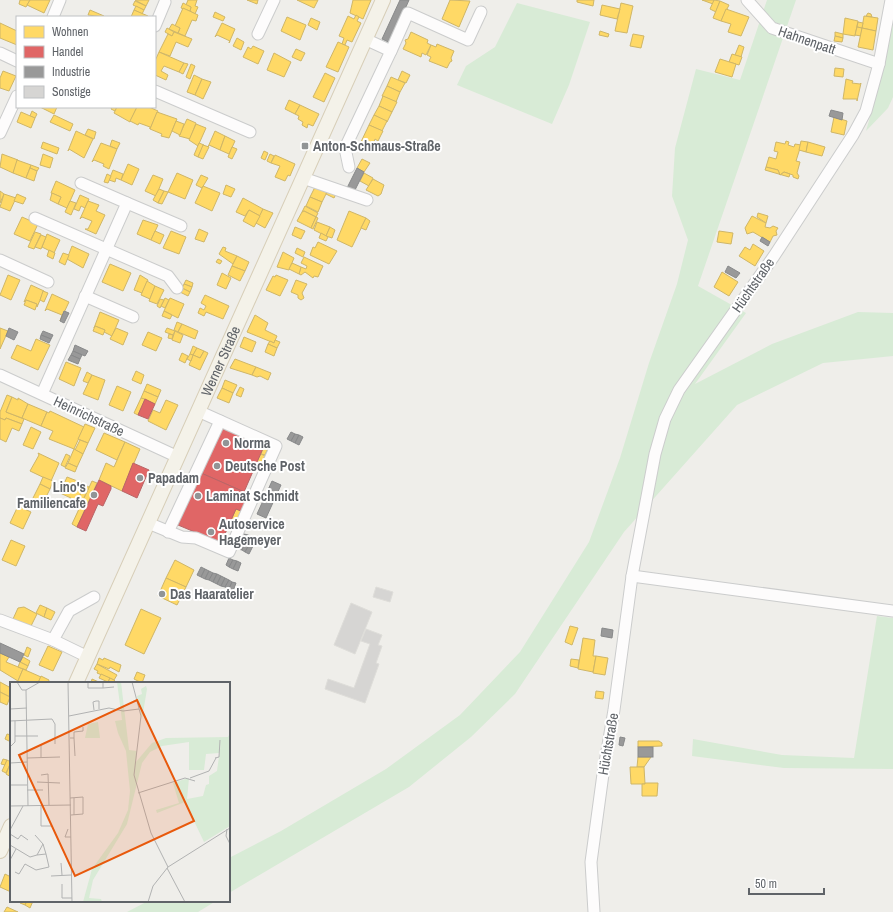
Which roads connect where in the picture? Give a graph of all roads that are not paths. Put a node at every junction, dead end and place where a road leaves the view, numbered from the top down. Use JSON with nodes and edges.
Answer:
{"nodes":[{"id":1,"x":60,"y":0,"type":"edge"},
{"id":2,"x":274,"y":0,"type":"edge"},
{"id":3,"x":383,"y":0,"type":"edge"},
{"id":4,"x":747,"y":0,"type":"edge"},
{"id":5,"x":891,"y":0,"type":"edge"},
{"id":6,"x":165,"y":2,"type":"dead end"},
{"id":7,"x":481,"y":12,"type":"dead end"},
{"id":8,"x":53,"y":16,"type":"edge"},
{"id":9,"x":156,"y":24,"type":"edge"},
{"id":10,"x":258,"y":34,"type":"dead end"},
{"id":11,"x":365,"y":39,"type":"junction"},
{"id":12,"x":390,"y":51,"type":"junction"},
{"id":13,"x":0,"y":53,"type":"edge"},
{"id":14,"x":16,"y":61,"type":"edge"},
{"id":15,"x":878,"y":64,"type":"junction"},
{"id":16,"x":156,"y":91,"type":"edge"},
{"id":17,"x":16,"y":98,"type":"edge"},
{"id":18,"x":250,"y":132,"type":"dead end"},
{"id":19,"x":0,"y":134,"type":"edge"},
{"id":20,"x":349,"y":167,"type":"dead end"},
{"id":21,"x":303,"y":178,"type":"junction"},
{"id":22,"x":80,"y":183,"type":"dead end"},
{"id":23,"x":367,"y":200,"type":"dead end"},
{"id":24,"x":127,"y":203,"type":"junction"},
{"id":25,"x":35,"y":218,"type":"dead end"},
{"id":26,"x":181,"y":226,"type":"dead end"},
{"id":27,"x":105,"y":249,"type":"junction"},
{"id":28,"x":0,"y":260,"type":"edge"},
{"id":29,"x":48,"y":282,"type":"dead end"},
{"id":30,"x":177,"y":288,"type":"dead end"},
{"id":31,"x":85,"y":296,"type":"junction"},
{"id":32,"x":133,"y":317,"type":"dead end"},
{"id":33,"x":0,"y":375,"type":"edge"},
{"id":34,"x":42,"y":394,"type":"junction"},
{"id":35,"x":198,"y":411,"type":"junction"},
{"id":36,"x":220,"y":421,"type":"junction"},
{"id":37,"x":178,"y":457,"type":"junction"},
{"id":38,"x":148,"y":523,"type":"junction"},
{"id":39,"x":168,"y":532,"type":"junction"},
{"id":40,"x":632,"y":576,"type":"junction"},
{"id":41,"x":94,"y":597,"type":"dead end"},
{"id":42,"x":893,"y":611,"type":"edge"},
{"id":43,"x":0,"y":620,"type":"edge"},
{"id":44,"x":53,"y":640,"type":"junction"},
{"id":45,"x":88,"y":657,"type":"junction"},
{"id":46,"x":76,"y":682,"type":"edge"},
{"id":47,"x":10,"y":828,"type":"edge"},
{"id":48,"x":0,"y":850,"type":"edge"},
{"id":49,"x":594,"y":912,"type":"edge"}],
"edges":[{"from":1,"to":8,"type":"street"},
{"from":2,"to":10,"type":"street"},
{"from":3,"to":11,"type":"main road","name":"Werner Straße"},
{"from":4,"to":15,"type":"street","name":"Hahnenpatt"},
{"from":5,"to":15,"type":"street","name":"Hüchtstraße"},
{"from":6,"to":9,"type":"street"},
{"from":7,"to":12,"type":"street"},
{"from":11,"to":12,"type":"street"},
{"from":11,"to":21,"type":"main road","name":"Werner Straße"},
{"from":12,"to":20,"type":"street"},
{"from":13,"to":14,"type":"street"},
{"from":15,"to":40,"type":"street","name":"Hüchtstraße"},
{"from":16,"to":18,"type":"street"},
{"from":17,"to":19,"type":"street"},
{"from":21,"to":23,"type":"street"},
{"from":21,"to":35,"type":"main road","name":"Werner Straße"},
{"from":22,"to":24,"type":"street"},
{"from":24,"to":26,"type":"street"},
{"from":24,"to":27,"type":"street"},
{"from":25,"to":27,"type":"street"},
{"from":27,"to":30,"type":"street"},
{"from":27,"to":31,"type":"street"},
{"from":28,"to":29,"type":"street"},
{"from":31,"to":32,"type":"street"},
{"from":31,"to":34,"type":"street"},
{"from":33,"to":34,"type":"street","name":"Heinrichstraße"},
{"from":34,"to":37,"type":"street","name":"Heinrichstraße"},
{"from":35,"to":36,"type":"street"},
{"from":35,"to":37,"type":"main road","name":"Werner Straße"},
{"from":36,"to":39,"type":"street"},
{"from":36,"to":39,"type":"street"},
{"from":37,"to":38,"type":"main road","name":"Werner Straße"},
{"from":38,"to":39,"type":"street"},
{"from":38,"to":45,"type":"main road","name":"Werner Straße"},
{"from":40,"to":42,"type":"street"},
{"from":40,"to":49,"type":"street","name":"Hüchtstraße"},
{"from":41,"to":44,"type":"street"},
{"from":43,"to":44,"type":"street"},
{"from":44,"to":45,"type":"street"},
{"from":45,"to":46,"type":"main road","name":"Werner Straße"},
{"from":47,"to":48,"type":"main road"}]}
